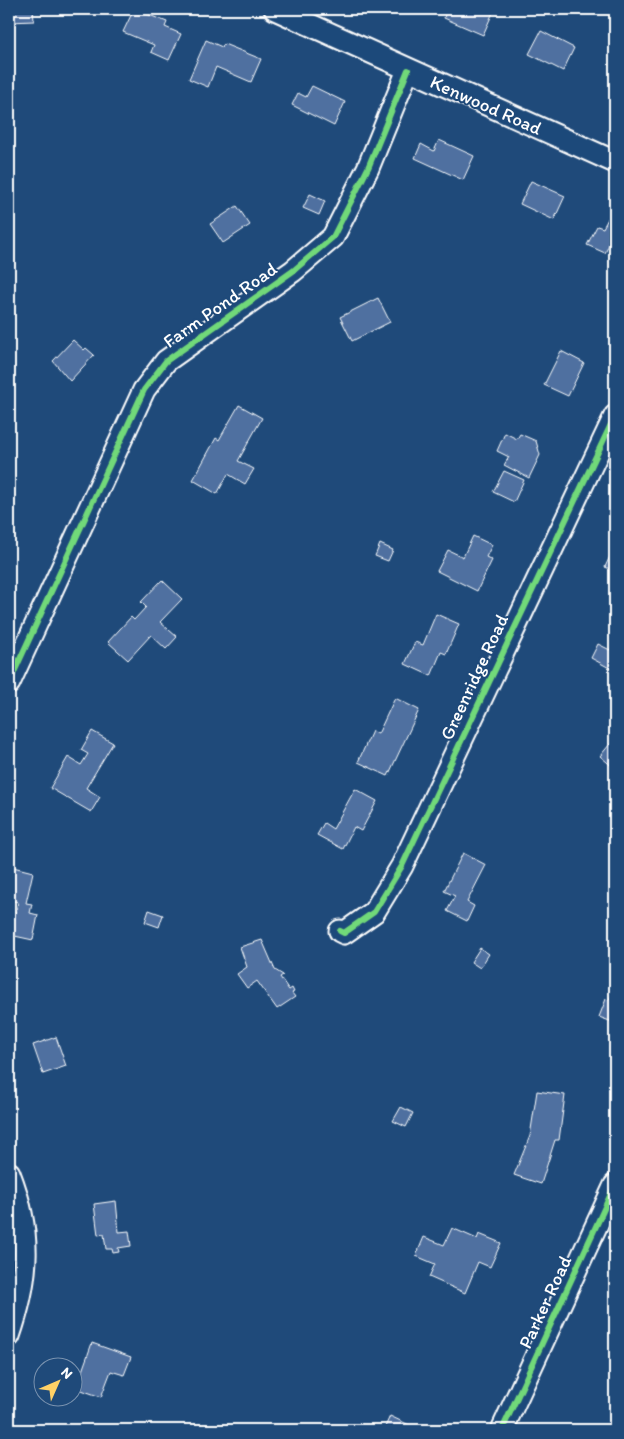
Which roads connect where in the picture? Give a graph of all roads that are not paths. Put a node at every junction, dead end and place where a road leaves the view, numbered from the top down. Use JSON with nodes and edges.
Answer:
{"nodes":[{"id":1,"x":275,"y":9,"type":"edge"},
{"id":2,"x":408,"y":70,"type":"junction"},
{"id":3,"x":615,"y":162,"type":"edge"},
{"id":4,"x":615,"y":416,"type":"edge"},
{"id":5,"x":9,"y":684,"type":"edge"},
{"id":6,"x":340,"y":931,"type":"dead end"},
{"id":7,"x":9,"y":1173,"type":"edge"},
{"id":8,"x":615,"y":1185,"type":"edge"},
{"id":9,"x":9,"y":1336,"type":"edge"},
{"id":10,"x":502,"y":1430,"type":"edge"}],
"edges":[{"from":1,"to":2,"type":"street","name":"Kenwood Road"},
{"from":2,"to":3,"type":"street","name":"Kenwood Road"},
{"from":2,"to":5,"type":"street","name":"Farm Pond Road"},
{"from":4,"to":6,"type":"street","name":"Greenridge Road"},
{"from":7,"to":9,"type":"street"},
{"from":8,"to":10,"type":"street","name":"Parker Road"}]}
